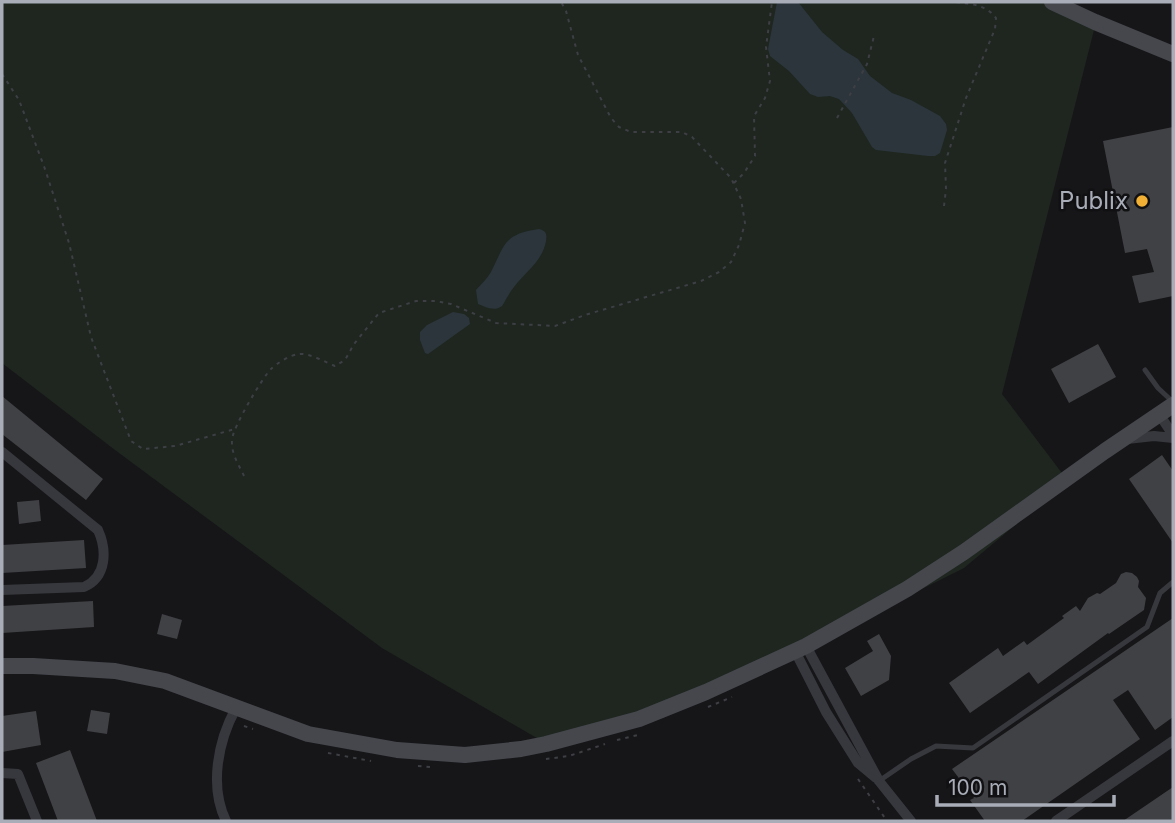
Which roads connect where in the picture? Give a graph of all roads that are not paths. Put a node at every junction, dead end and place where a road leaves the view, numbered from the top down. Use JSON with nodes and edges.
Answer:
{"nodes":[{"id":1,"x":1052,"y":2,"type":"edge"},
{"id":2,"x":1173,"y":54,"type":"edge"},
{"id":3,"x":1145,"y":370,"type":"dead end"},
{"id":4,"x":1173,"y":404,"type":"edge"},
{"id":5,"x":1159,"y":414,"type":"junction"},
{"id":6,"x":1173,"y":437,"type":"edge"},
{"id":7,"x":1121,"y":440,"type":"junction"},
{"id":8,"x":2,"y":452,"type":"edge"},
{"id":9,"x":1173,"y":582,"type":"edge"},
{"id":10,"x":2,"y":590,"type":"edge"},
{"id":11,"x":800,"y":649,"type":"junction"},
{"id":12,"x":2,"y":666,"type":"edge"},
{"id":13,"x":236,"y":708,"type":"junction"},
{"id":14,"x":1173,"y":741,"type":"edge"},
{"id":15,"x":2,"y":773,"type":"edge"},
{"id":16,"x":879,"y":781,"type":"junction"},
{"id":17,"x":37,"y":821,"type":"edge"},
{"id":18,"x":226,"y":821,"type":"edge"},
{"id":19,"x":911,"y":821,"type":"edge"},
{"id":20,"x":1056,"y":821,"type":"edge"}],
"edges":[{"from":1,"to":2,"type":"main road"},
{"from":3,"to":4,"type":"lane"},
{"from":4,"to":5,"type":"main road"},
{"from":5,"to":6,"type":"street"},
{"from":5,"to":7,"type":"main road"},
{"from":6,"to":7,"type":"street"},
{"from":7,"to":11,"type":"main road"},
{"from":8,"to":10,"type":"street"},
{"from":9,"to":16,"type":"lane"},
{"from":11,"to":13,"type":"main road"},
{"from":11,"to":16,"type":"street"},
{"from":12,"to":13,"type":"main road"},
{"from":13,"to":18,"type":"street"},
{"from":14,"to":20,"type":"street"},
{"from":15,"to":17,"type":"street"},
{"from":16,"to":19,"type":"street"}]}
